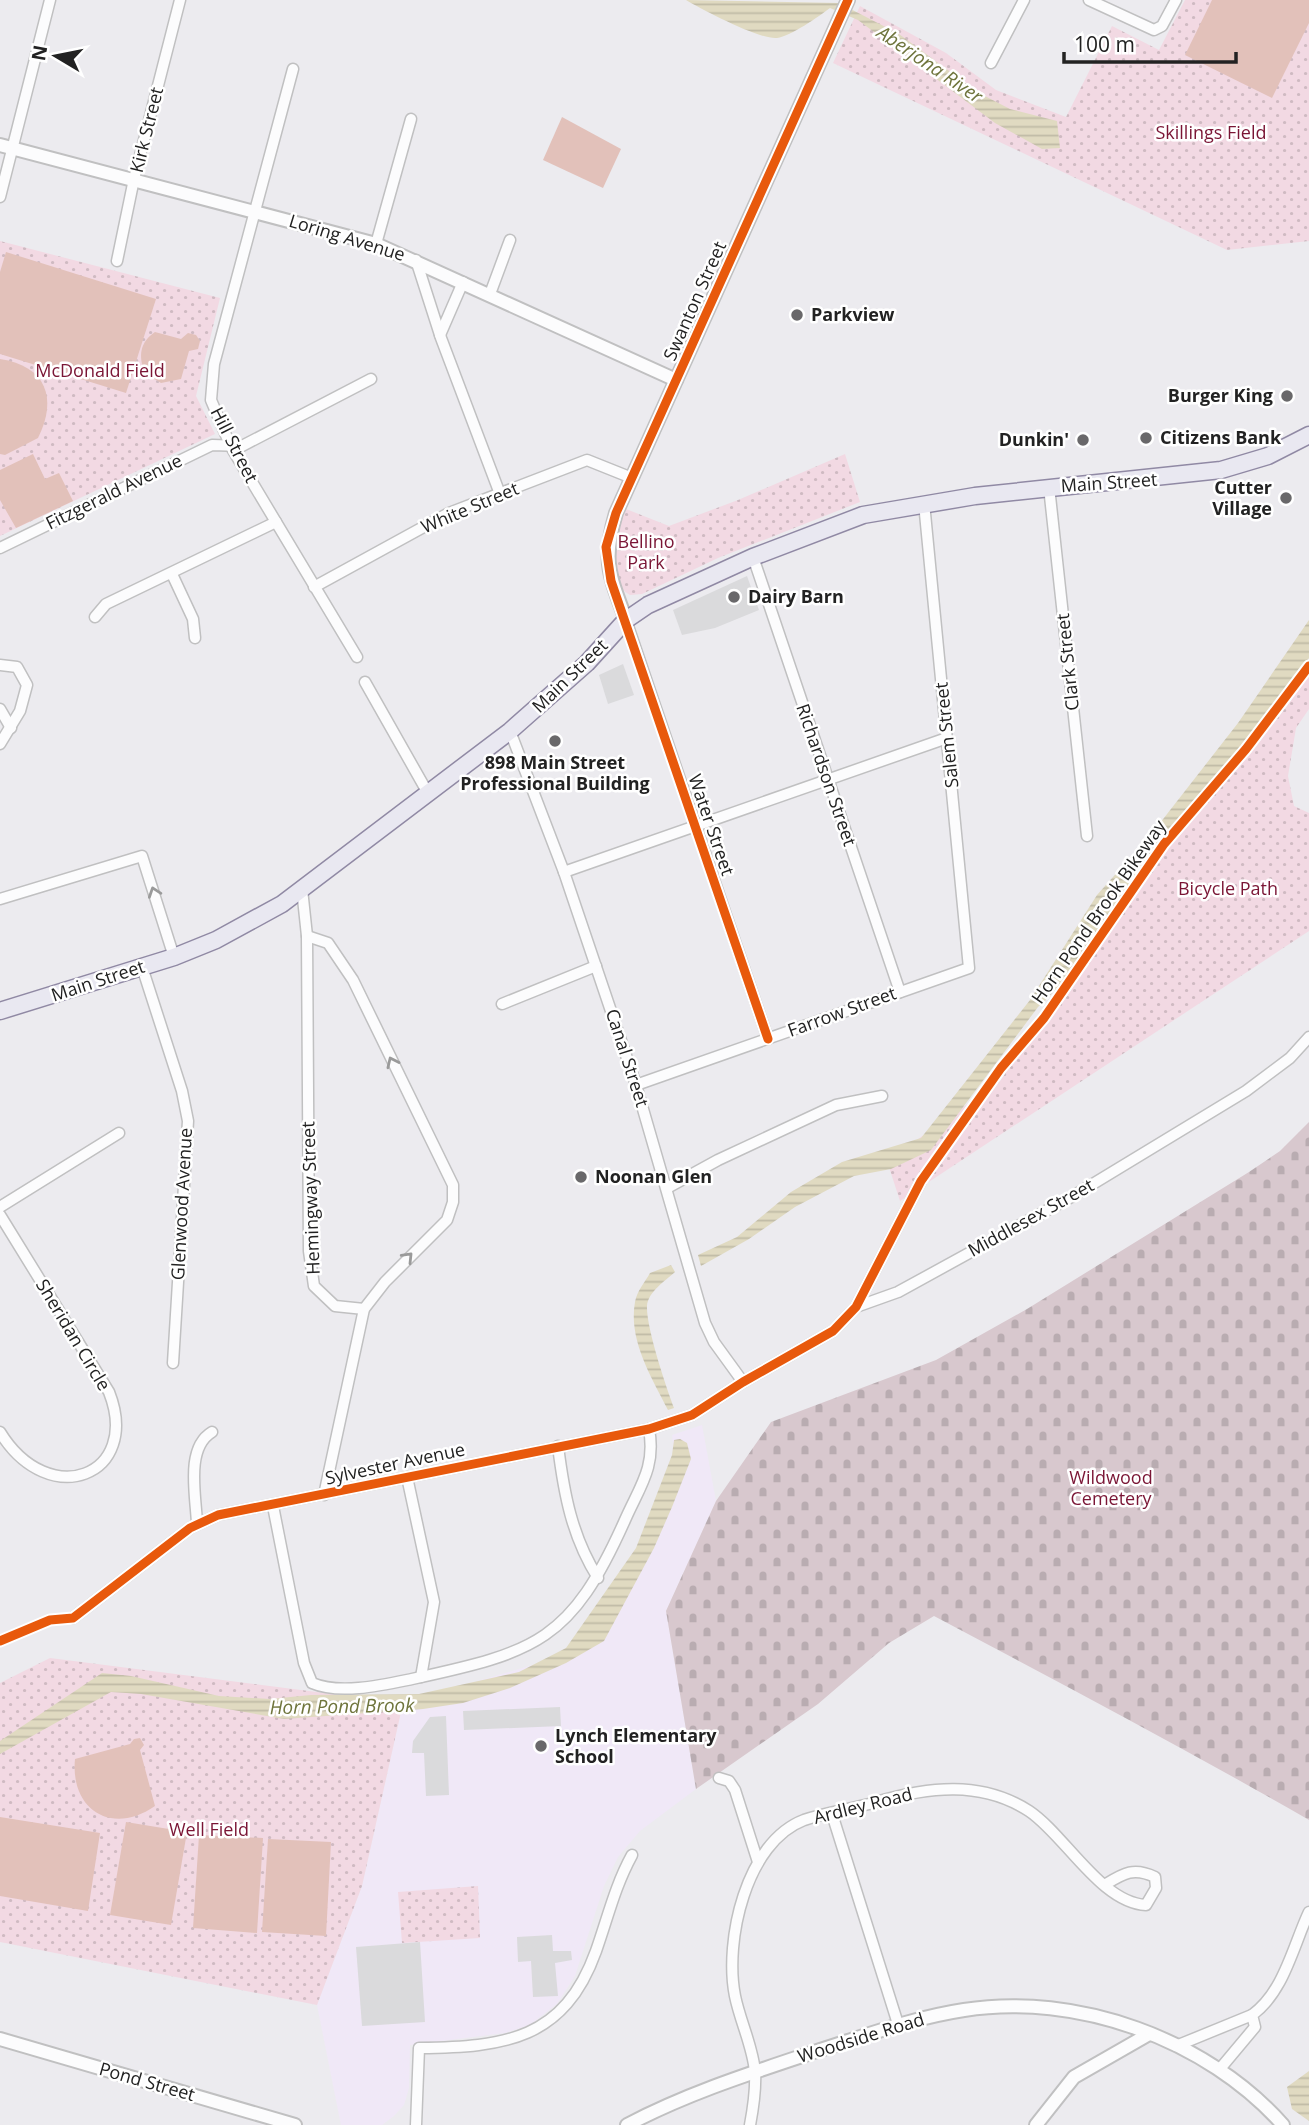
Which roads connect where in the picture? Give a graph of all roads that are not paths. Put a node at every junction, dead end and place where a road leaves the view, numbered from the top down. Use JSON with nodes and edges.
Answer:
{"nodes":[{"id":1,"x":50,"y":0,"type":"edge"},
{"id":2,"x":180,"y":0,"type":"edge"},
{"id":3,"x":1024,"y":0,"type":"edge"},
{"id":4,"x":1089,"y":0,"type":"edge"},
{"id":5,"x":1176,"y":0,"type":"edge"},
{"id":6,"x":848,"y":1,"type":"edge"},
{"id":7,"x":991,"y":63,"type":"dead end"},
{"id":8,"x":293,"y":69,"type":"dead end"},
{"id":9,"x":411,"y":119,"type":"dead end"},
{"id":10,"x":6,"y":147,"type":"edge"},
{"id":11,"x":134,"y":178,"type":"junction"},
{"id":12,"x":0,"y":197,"type":"edge"},
{"id":13,"x":255,"y":211,"type":"junction"},
{"id":14,"x":510,"y":240,"type":"dead end"},
{"id":15,"x":376,"y":244,"type":"junction"},
{"id":16,"x":416,"y":260,"type":"junction"},
{"id":17,"x":117,"y":261,"type":"dead end"},
{"id":18,"x":463,"y":282,"type":"junction"},
{"id":19,"x":490,"y":294,"type":"junction"},
{"id":20,"x":440,"y":335,"type":"junction"},
{"id":21,"x":371,"y":379,"type":"dead end"},
{"id":22,"x":676,"y":380,"type":"junction"},
{"id":23,"x":1309,"y":435,"type":"edge"},
{"id":24,"x":231,"y":447,"type":"junction"},
{"id":25,"x":632,"y":478,"type":"junction"},
{"id":26,"x":1049,"y":487,"type":"junction"},
{"id":27,"x":500,"y":494,"type":"junction"},
{"id":28,"x":924,"y":503,"type":"junction"},
{"id":29,"x":276,"y":522,"type":"junction"},
{"id":30,"x":0,"y":548,"type":"edge"},
{"id":31,"x":753,"y":557,"type":"junction"},
{"id":32,"x":172,"y":574,"type":"junction"},
{"id":33,"x":314,"y":587,"type":"junction"},
{"id":34,"x":95,"y":617,"type":"dead end"},
{"id":35,"x":626,"y":620,"type":"junction"},
{"id":36,"x":195,"y":638,"type":"dead end"},
{"id":37,"x":357,"y":657,"type":"dead end"},
{"id":38,"x":0,"y":665,"type":"edge"},
{"id":39,"x":365,"y":682,"type":"dead end"},
{"id":40,"x":0,"y":709,"type":"edge"},
{"id":41,"x":11,"y":728,"type":"junction"},
{"id":42,"x":510,"y":731,"type":"junction"},
{"id":43,"x":947,"y":738,"type":"junction"},
{"id":44,"x":0,"y":744,"type":"edge"},
{"id":45,"x":828,"y":780,"type":"junction"},
{"id":46,"x":429,"y":794,"type":"junction"},
{"id":47,"x":696,"y":828,"type":"junction"},
{"id":48,"x":1087,"y":836,"type":"dead end"},
{"id":49,"x":564,"y":872,"type":"junction"},
{"id":50,"x":302,"y":889,"type":"junction"},
{"id":51,"x":0,"y":899,"type":"edge"},
{"id":52,"x":307,"y":936,"type":"junction"},
{"id":53,"x":174,"y":957,"type":"junction"},
{"id":54,"x":596,"y":966,"type":"junction"},
{"id":55,"x":142,"y":967,"type":"junction"},
{"id":56,"x":969,"y":968,"type":"joint"},
{"id":57,"x":900,"y":992,"type":"junction"},
{"id":58,"x":502,"y":1004,"type":"dead end"},
{"id":59,"x":0,"y":1011,"type":"edge"},
{"id":60,"x":1309,"y":1037,"type":"edge"},
{"id":61,"x":768,"y":1039,"type":"junction"},
{"id":62,"x":636,"y":1085,"type":"junction"},
{"id":63,"x":881,"y":1096,"type":"dead end"},
{"id":64,"x":119,"y":1133,"type":"dead end"},
{"id":65,"x":920,"y":1181,"type":"dead end"},
{"id":66,"x":667,"y":1188,"type":"junction"},
{"id":67,"x":0,"y":1207,"type":"edge"},
{"id":68,"x":0,"y":1215,"type":"edge"},
{"id":69,"x":856,"y":1307,"type":"junction"},
{"id":70,"x":364,"y":1309,"type":"junction"},
{"id":71,"x":173,"y":1363,"type":"dead end"},
{"id":72,"x":743,"y":1382,"type":"junction"},
{"id":73,"x":649,"y":1429,"type":"junction"},
{"id":74,"x":0,"y":1432,"type":"edge"},
{"id":75,"x":212,"y":1432,"type":"dead end"},
{"id":76,"x":558,"y":1447,"type":"junction"},
{"id":77,"x":407,"y":1477,"type":"junction"},
{"id":78,"x":324,"y":1495,"type":"junction"},
{"id":79,"x":273,"y":1506,"type":"junction"},
{"id":80,"x":197,"y":1524,"type":"junction"},
{"id":81,"x":598,"y":1578,"type":"junction"},
{"id":82,"x":73,"y":1618,"type":"dead end"},
{"id":83,"x":421,"y":1677,"type":"junction"},
{"id":84,"x":719,"y":1778,"type":"dead end"},
{"id":85,"x":832,"y":1814,"type":"junction"},
{"id":86,"x":632,"y":1855,"type":"dead end"},
{"id":87,"x":758,"y":1862,"type":"junction"},
{"id":88,"x":1106,"y":1884,"type":"junction"},
{"id":89,"x":1309,"y":1912,"type":"edge"},
{"id":90,"x":1252,"y":2015,"type":"junction"},
{"id":91,"x":898,"y":2024,"type":"junction"},
{"id":92,"x":1149,"y":2034,"type":"junction"},
{"id":93,"x":0,"y":2039,"type":"edge"},
{"id":94,"x":1176,"y":2046,"type":"junction"},
{"id":95,"x":1219,"y":2070,"type":"junction"},
{"id":96,"x":755,"y":2071,"type":"junction"},
{"id":97,"x":295,"y":2125,"type":"edge"},
{"id":98,"x":416,"y":2125,"type":"edge"},
{"id":99,"x":627,"y":2125,"type":"edge"},
{"id":100,"x":750,"y":2125,"type":"edge"},
{"id":101,"x":1036,"y":2125,"type":"edge"},
{"id":102,"x":1283,"y":2125,"type":"edge"}],
"edges":[{"from":1,"to":10,"type":"street"},
{"from":2,"to":11,"type":"street","name":"Kirk Street"},
{"from":3,"to":7,"type":"street"},
{"from":4,"to":5,"type":"street"},
{"from":6,"to":22,"type":"street","name":"Swanton Street"},
{"from":8,"to":13,"type":"street","name":"Hill Street"},
{"from":9,"to":15,"type":"street"},
{"from":10,"to":11,"type":"street","name":"Loring Avenue"},
{"from":10,"to":12,"type":"street"},
{"from":11,"to":13,"type":"street","name":"Loring Avenue"},
{"from":11,"to":17,"type":"street","name":"Kirk Street"},
{"from":13,"to":15,"type":"street","name":"Loring Avenue"},
{"from":13,"to":24,"type":"street","name":"Hill Street"},
{"from":14,"to":19,"type":"street"},
{"from":15,"to":16,"type":"street","name":"Loring Avenue"},
{"from":16,"to":18,"type":"street","name":"Loring Avenue"},
{"from":16,"to":20,"type":"street"},
{"from":18,"to":19,"type":"street","name":"Loring Avenue"},
{"from":18,"to":20,"type":"street"},
{"from":19,"to":22,"type":"street","name":"Loring Avenue"},
{"from":20,"to":27,"type":"street"},
{"from":21,"to":24,"type":"street","name":"Fitzgerald Avenue"},
{"from":22,"to":25,"type":"street","name":"Swanton Street"},
{"from":23,"to":26,"type":"main road","name":"Main Street"},
{"from":24,"to":29,"type":"street","name":"Hill Street"},
{"from":24,"to":30,"type":"street","name":"Fitzgerald Avenue"},
{"from":25,"to":27,"type":"street","name":"White Street"},
{"from":25,"to":35,"type":"street","name":"Swanton Street"},
{"from":26,"to":28,"type":"main road","name":"Main Street"},
{"from":26,"to":48,"type":"street","name":"Clark Street"},
{"from":27,"to":33,"type":"street","name":"White Street"},
{"from":28,"to":31,"type":"main road","name":"Main Street"},
{"from":28,"to":43,"type":"street","name":"Salem Street"},
{"from":29,"to":32,"type":"street"},
{"from":29,"to":33,"type":"street","name":"Hill Street"},
{"from":31,"to":35,"type":"main road","name":"Main Street"},
{"from":31,"to":45,"type":"street","name":"Richardson Street"},
{"from":32,"to":34,"type":"street"},
{"from":32,"to":36,"type":"street"},
{"from":33,"to":37,"type":"street","name":"Hill Street"},
{"from":35,"to":42,"type":"main road","name":"Main Street"},
{"from":35,"to":47,"type":"street","name":"Water Street"},
{"from":38,"to":41,"type":"street"},
{"from":39,"to":46,"type":"street"},
{"from":40,"to":41,"type":"street"},
{"from":41,"to":44,"type":"street"},
{"from":42,"to":46,"type":"main road","name":"Main Street"},
{"from":42,"to":49,"type":"street","name":"Canal Street"},
{"from":43,"to":45,"type":"street"},
{"from":43,"to":56,"type":"street","name":"Salem Street"},
{"from":45,"to":47,"type":"street"},
{"from":45,"to":57,"type":"street","name":"Richardson Street"},
{"from":46,"to":50,"type":"main road","name":"Main Street"},
{"from":47,"to":49,"type":"street"},
{"from":47,"to":61,"type":"street","name":"Water Street"},
{"from":49,"to":54,"type":"street","name":"Canal Street"},
{"from":50,"to":52,"type":"street","name":"Hemingway Street"},
{"from":50,"to":53,"type":"main road","name":"Main Street"},
{"from":53,"to":51,"type":"street","one_way":true},
{"from":52,"to":70,"type":"street","name":"Hemingway Street"},
{"from":70,"to":52,"type":"street","one_way":true},
{"from":53,"to":55,"type":"main road","name":"Main Street"},
{"from":54,"to":58,"type":"street"},
{"from":54,"to":62,"type":"street","name":"Canal Street"},
{"from":55,"to":59,"type":"main road","name":"Main Street"},
{"from":55,"to":71,"type":"street","name":"Glenwood Avenue"},
{"from":56,"to":57,"type":"street","name":"Farrow Street"},
{"from":57,"to":61,"type":"street","name":"Farrow Street"},
{"from":60,"to":69,"type":"street","name":"Middlesex Street"},
{"from":61,"to":62,"type":"street","name":"Farrow Street"},
{"from":62,"to":66,"type":"street","name":"Canal Street"},
{"from":63,"to":66,"type":"street"},
{"from":64,"to":67,"type":"street"},
{"from":65,"to":69,"type":"street"},
{"from":66,"to":72,"type":"street","name":"Canal Street"},
{"from":68,"to":74,"type":"street","name":"Sheridan Circle"},
{"from":69,"to":72,"type":"street","name":"Middlesex Street"},
{"from":70,"to":78,"type":"street"},
{"from":72,"to":73,"type":"street","name":"Sylvester Avenue"},
{"from":73,"to":76,"type":"street","name":"Sylvester Avenue"},
{"from":73,"to":81,"type":"street"},
{"from":75,"to":80,"type":"street"},
{"from":76,"to":77,"type":"street","name":"Sylvester Avenue"},
{"from":76,"to":81,"type":"street"},
{"from":77,"to":78,"type":"street","name":"Sylvester Avenue"},
{"from":77,"to":83,"type":"street"},
{"from":78,"to":79,"type":"street","name":"Sylvester Avenue"},
{"from":79,"to":80,"type":"street","name":"Sylvester Avenue"},
{"from":79,"to":83,"type":"street"},
{"from":80,"to":82,"type":"street","name":"Sylvester Avenue"},
{"from":81,"to":83,"type":"street"},
{"from":84,"to":87,"type":"street"},
{"from":85,"to":87,"type":"street","name":"Ardley Road"},
{"from":85,"to":88,"type":"street","name":"Ardley Road"},
{"from":85,"to":91,"type":"street"},
{"from":86,"to":98,"type":"street"},
{"from":87,"to":96,"type":"street","name":"Ardley Road"},
{"from":88,"to":88,"type":"street","name":"Ardley Road"},
{"from":89,"to":90,"type":"street"},
{"from":90,"to":94,"type":"street"},
{"from":90,"to":95,"type":"street"},
{"from":91,"to":92,"type":"street","name":"Woodside Road"},
{"from":91,"to":96,"type":"street","name":"Woodside Road"},
{"from":92,"to":94,"type":"street","name":"Woodside Road"},
{"from":92,"to":101,"type":"street"},
{"from":93,"to":97,"type":"street","name":"Pond Street"},
{"from":94,"to":95,"type":"street","name":"Woodside Road"},
{"from":95,"to":102,"type":"street","name":"Woodside Road"},
{"from":96,"to":99,"type":"street","name":"Woodside Road"},
{"from":96,"to":100,"type":"street"}]}
